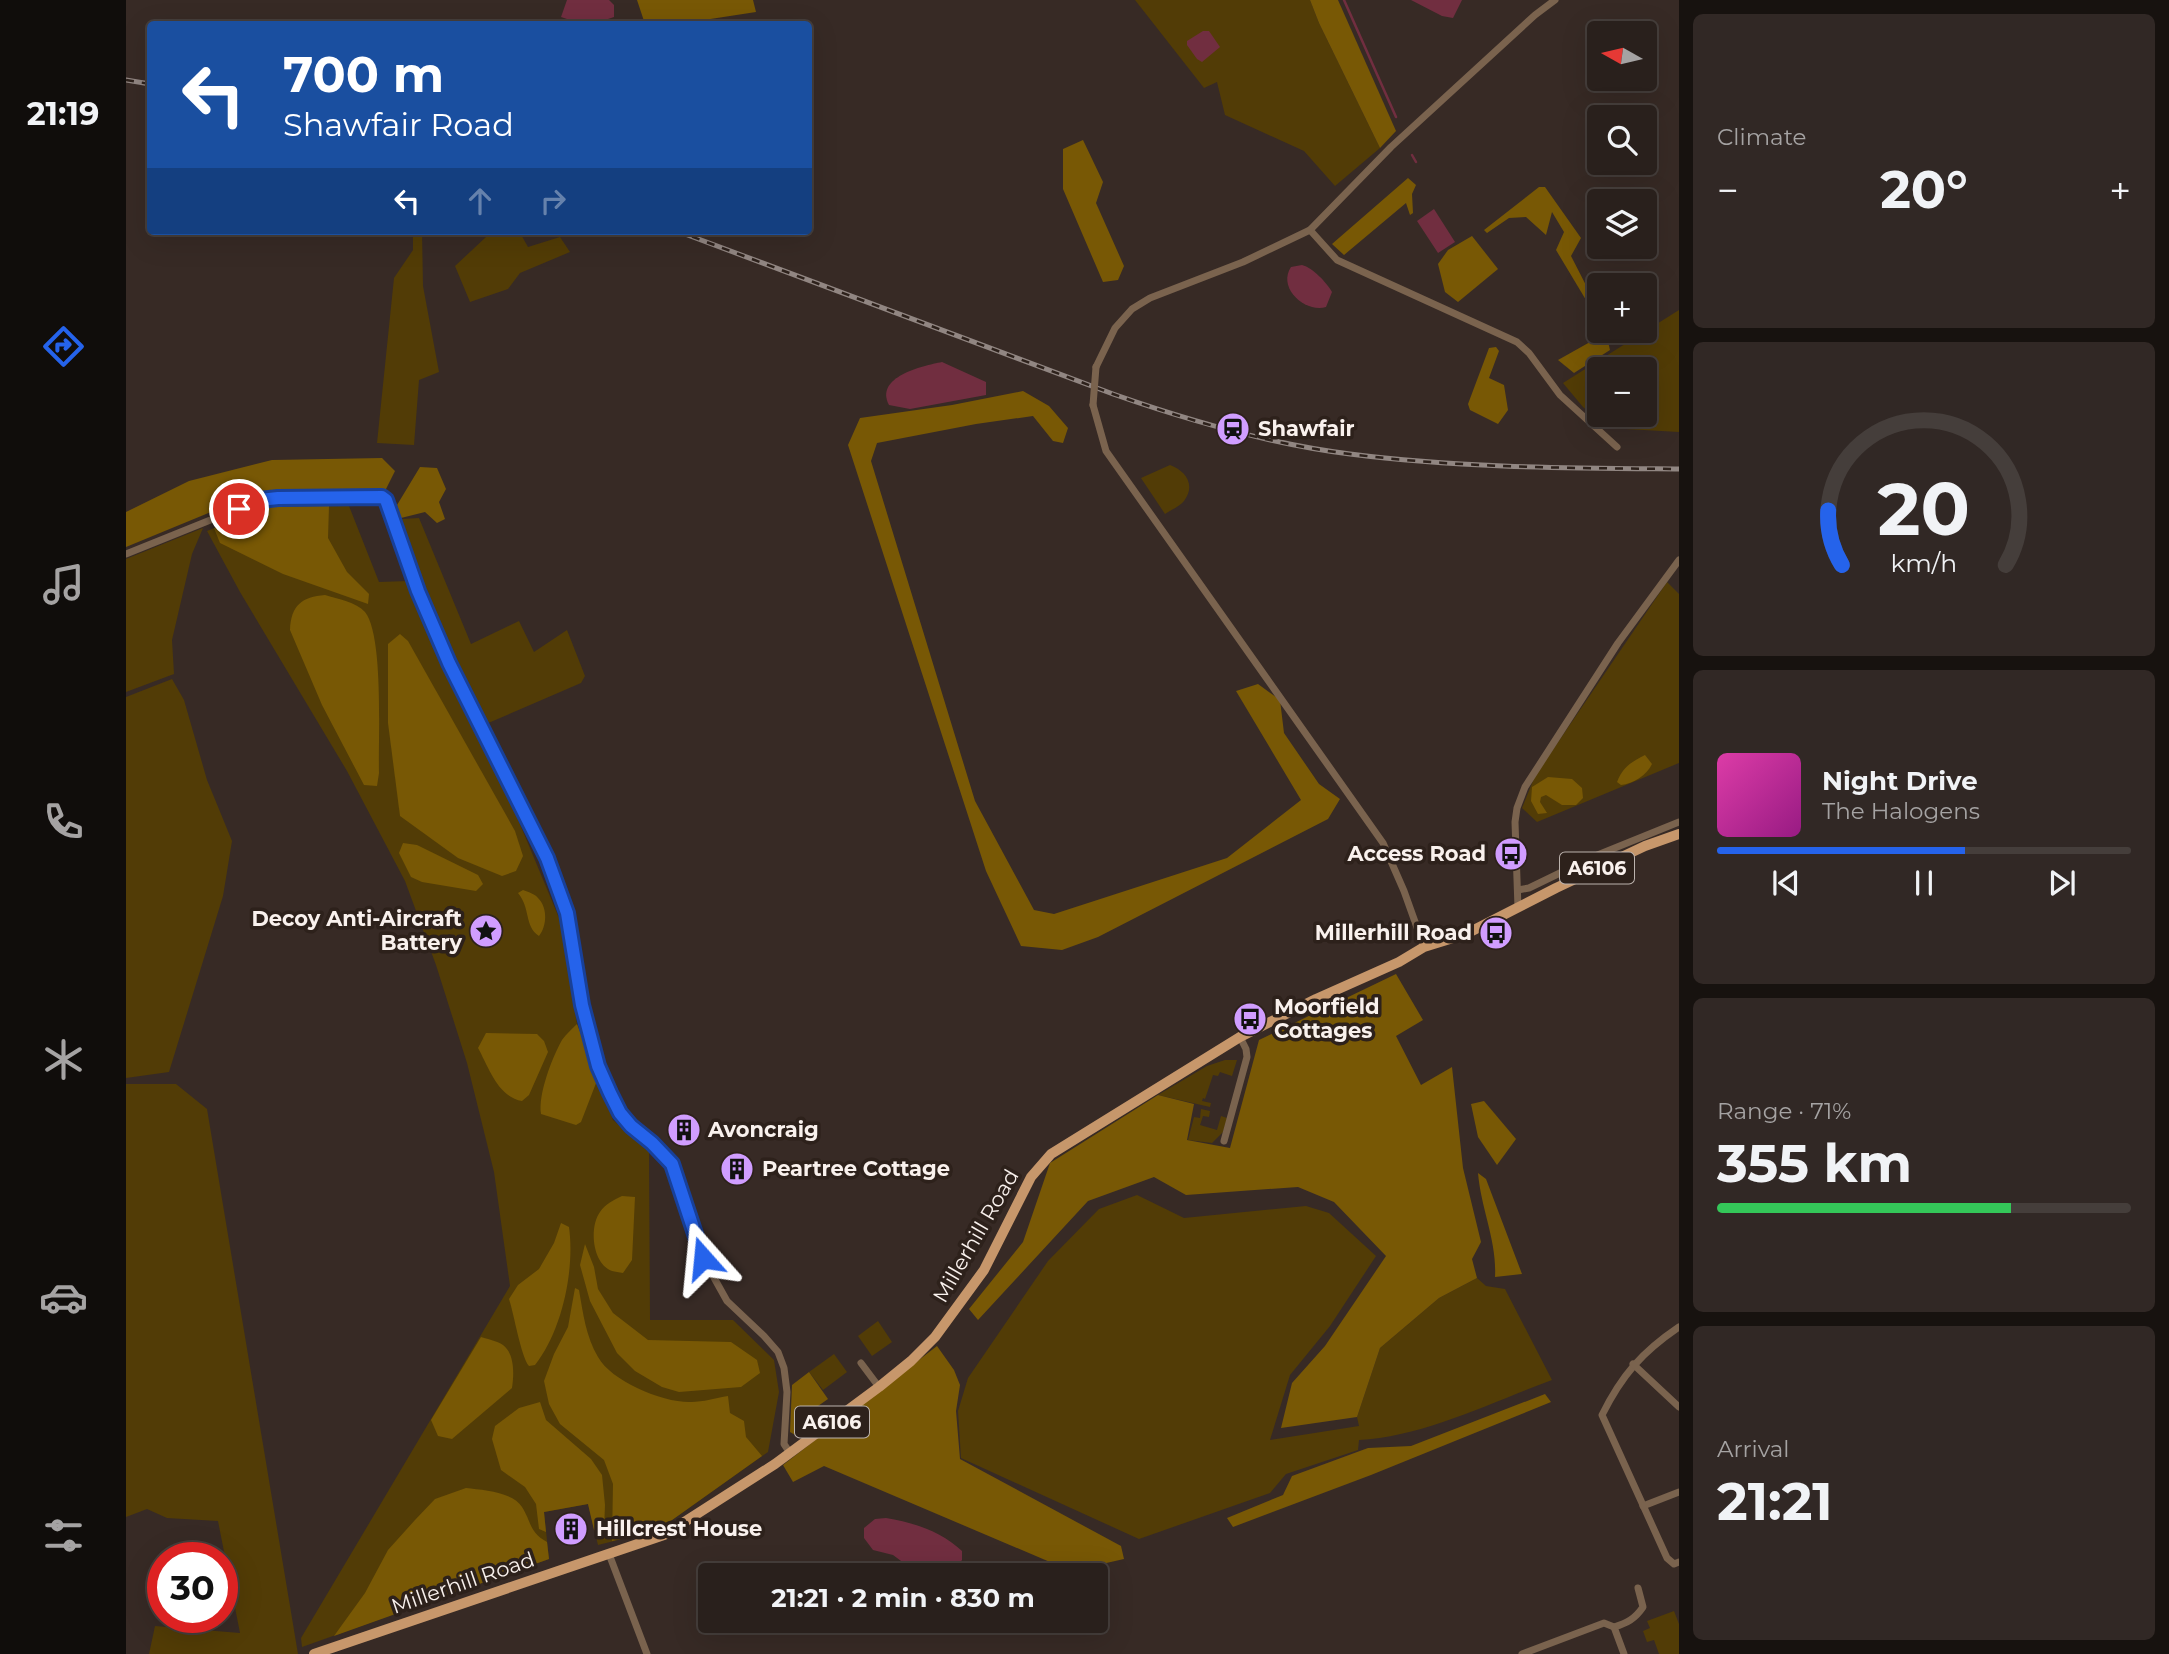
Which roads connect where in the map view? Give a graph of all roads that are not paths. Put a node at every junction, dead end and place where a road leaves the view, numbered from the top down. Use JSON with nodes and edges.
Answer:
{"nodes":[{"id":1,"x":1555,"y":0,"type":"edge"},
{"id":2,"x":1310,"y":230,"type":"junction"},
{"id":3,"x":1617,"y":447,"type":"dead end"},
{"id":4,"x":126,"y":554,"type":"edge"},
{"id":5,"x":1679,"y":560,"type":"edge"},
{"id":6,"x":1679,"y":822,"type":"edge"},
{"id":7,"x":1679,"y":834,"type":"edge"},
{"id":8,"x":1518,"y":890,"type":"junction"},
{"id":9,"x":1518,"y":909,"type":"junction"},
{"id":10,"x":1424,"y":947,"type":"junction"},
{"id":11,"x":1240,"y":1037,"type":"junction"},
{"id":12,"x":1224,"y":1141,"type":"dead end"},
{"id":13,"x":1679,"y":1327,"type":"edge"},
{"id":14,"x":861,"y":1363,"type":"dead end"},
{"id":15,"x":1633,"y":1364,"type":"junction"},
{"id":16,"x":879,"y":1387,"type":"junction"},
{"id":17,"x":1679,"y":1408,"type":"edge"},
{"id":18,"x":790,"y":1453,"type":"junction"},
{"id":19,"x":1679,"y":1492,"type":"edge"},
{"id":20,"x":1643,"y":1506,"type":"junction"},
{"id":21,"x":608,"y":1554,"type":"junction"},
{"id":22,"x":1679,"y":1562,"type":"edge"},
{"id":23,"x":1638,"y":1588,"type":"dead end"},
{"id":24,"x":1614,"y":1627,"type":"junction"},
{"id":25,"x":314,"y":1654,"type":"edge"},
{"id":26,"x":647,"y":1654,"type":"edge"},
{"id":27,"x":1522,"y":1654,"type":"edge"},
{"id":28,"x":1624,"y":1654,"type":"edge"}],
"edges":[{"from":1,"to":2,"type":"street"},
{"from":2,"to":3,"type":"street"},
{"from":2,"to":10,"type":"street","bridge":true},
{"from":4,"to":18,"type":"street"},
{"from":5,"to":8,"type":"street"},
{"from":6,"to":8,"type":"street"},
{"from":7,"to":9,"type":"main road","name":"Millerhill Road","number":"A6106"},
{"from":8,"to":9,"type":"street"},
{"from":9,"to":10,"type":"main road","name":"Millerhill Road","number":"A6106"},
{"from":10,"to":11,"type":"main road","name":"Millerhill Road","number":"A6106"},
{"from":11,"to":12,"type":"street"},
{"from":11,"to":16,"type":"main road","name":"Millerhill Road","number":"A6106"},
{"from":13,"to":15,"type":"street"},
{"from":14,"to":16,"type":"street"},
{"from":15,"to":17,"type":"street"},
{"from":15,"to":20,"type":"street"},
{"from":16,"to":18,"type":"main road","name":"Millerhill Road","number":"A6106"},
{"from":18,"to":21,"type":"main road","name":"Millerhill Road","number":"A6106"},
{"from":19,"to":20,"type":"street"},
{"from":20,"to":22,"type":"street"},
{"from":21,"to":25,"type":"main road","name":"Millerhill Road","number":"A6106"},
{"from":21,"to":26,"type":"street"},
{"from":23,"to":24,"type":"street"},
{"from":24,"to":27,"type":"street"},
{"from":24,"to":28,"type":"street"}]}
